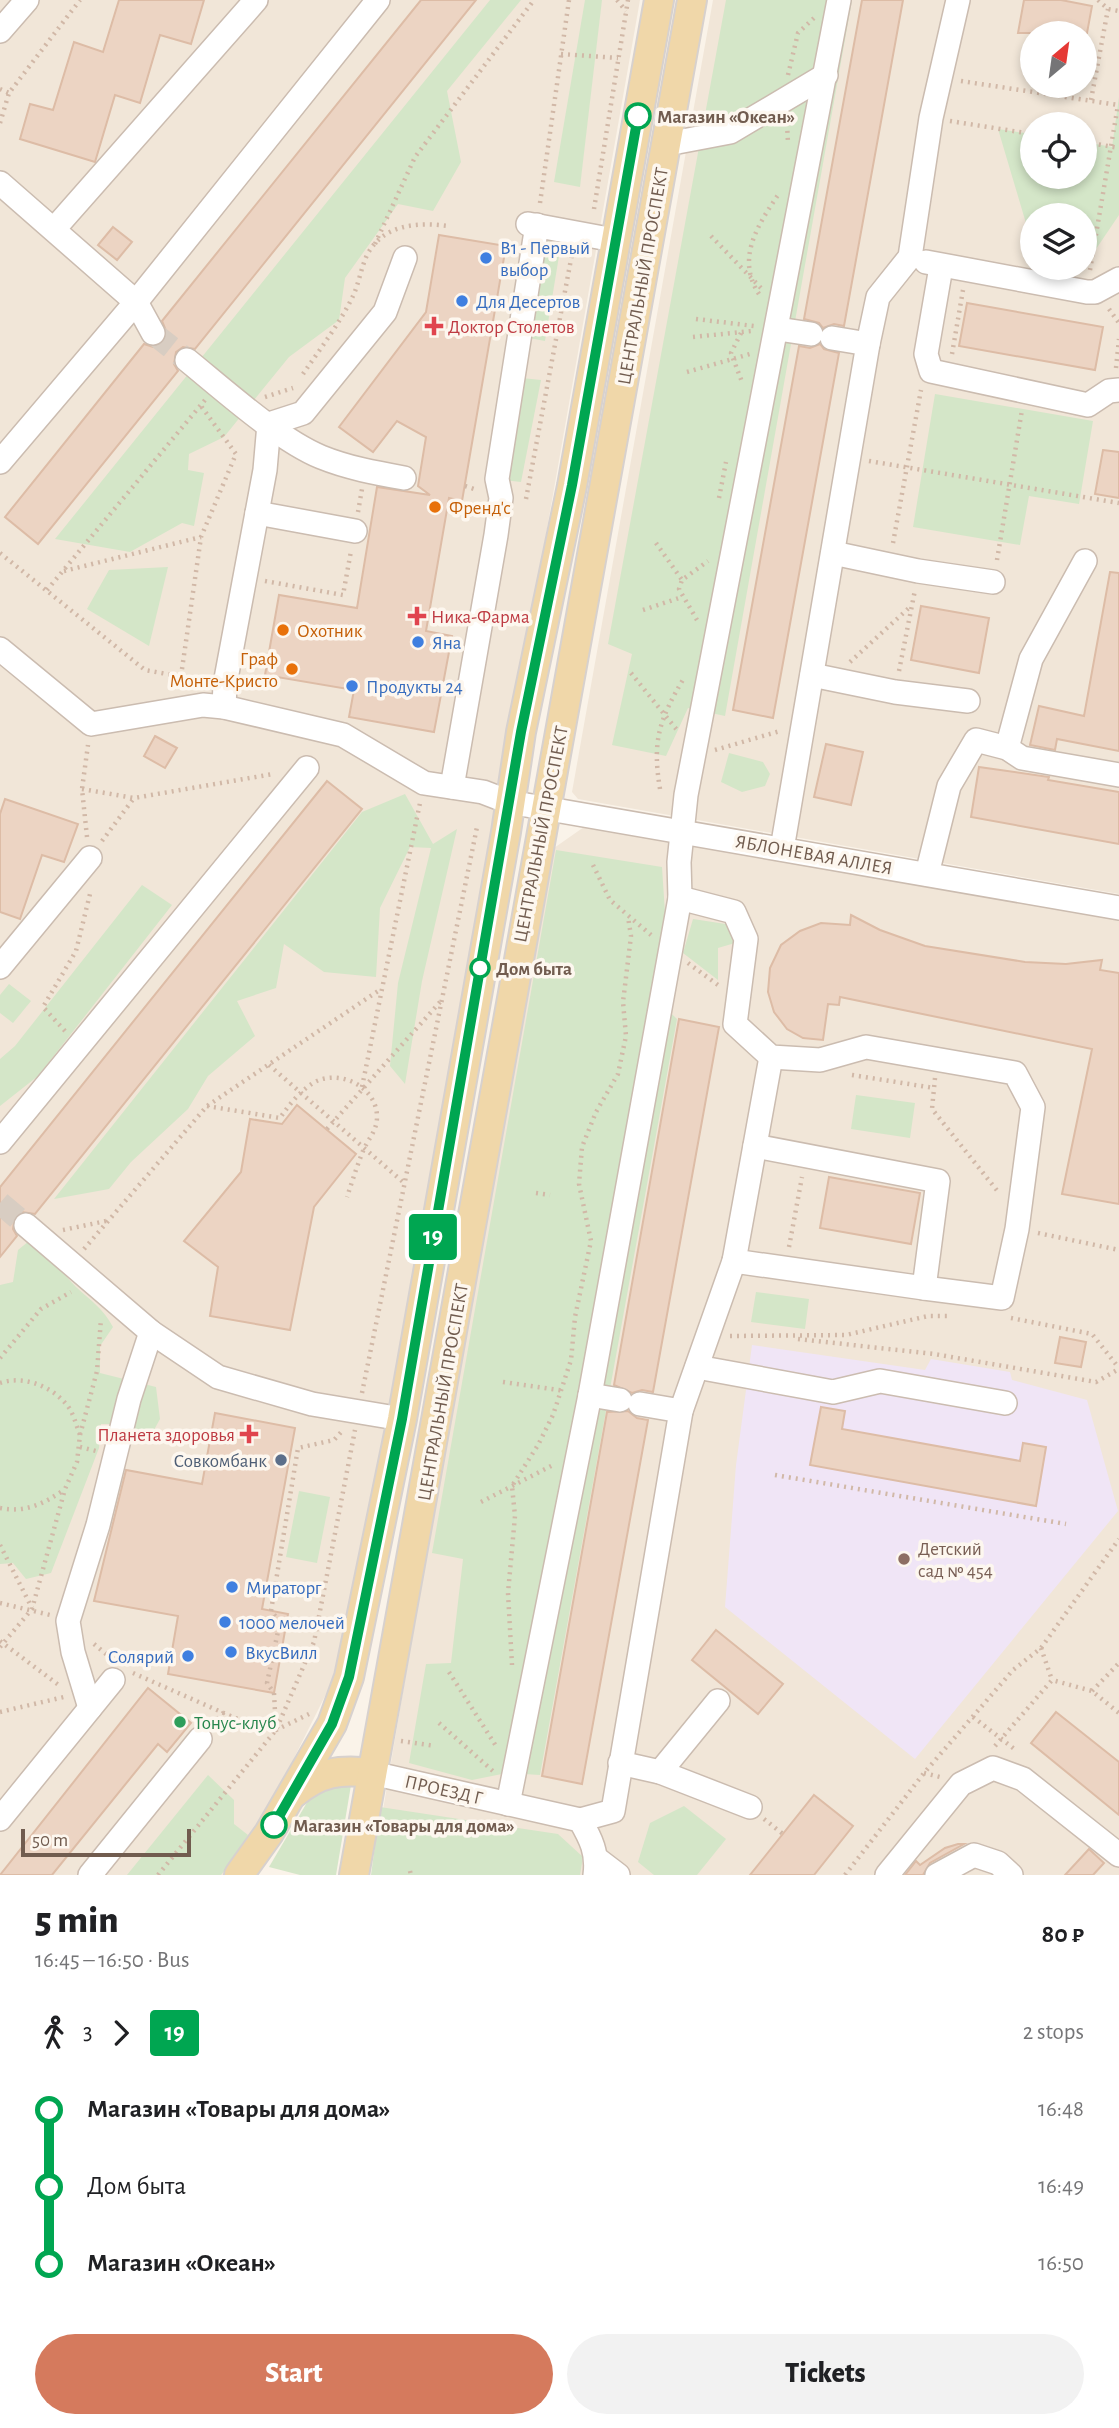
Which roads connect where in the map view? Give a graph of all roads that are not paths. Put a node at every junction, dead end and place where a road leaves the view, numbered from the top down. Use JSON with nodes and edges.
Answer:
{"nodes":[{"id":1,"x":27,"y":0,"type":"edge"},
{"id":2,"x":256,"y":0,"type":"edge"},
{"id":3,"x":378,"y":0,"type":"edge"},
{"id":4,"x":659,"y":0,"type":"edge"},
{"id":5,"x":692,"y":0,"type":"edge"},
{"id":6,"x":839,"y":0,"type":"edge"},
{"id":7,"x":958,"y":0,"type":"edge"},
{"id":8,"x":0,"y":31,"type":"edge"},
{"id":9,"x":826,"y":75,"type":"junction"},
{"id":10,"x":667,"y":144,"type":"junction"},
{"id":11,"x":0,"y":183,"type":"edge"},
{"id":12,"x":55,"y":228,"type":"junction"},
{"id":13,"x":593,"y":235,"type":"junction"},
{"id":14,"x":910,"y":257,"type":"junction"},
{"id":15,"x":405,"y":258,"type":"dead end"},
{"id":16,"x":941,"y":267,"type":"junction"},
{"id":17,"x":1119,"y":279,"type":"edge"},
{"id":18,"x":136,"y":302,"type":"junction"},
{"id":19,"x":778,"y":328,"type":"junction"},
{"id":20,"x":153,"y":332,"type":"tunnel mouth"},
{"id":21,"x":868,"y":344,"type":"junction"},
{"id":22,"x":187,"y":360,"type":"tunnel mouth"},
{"id":23,"x":1119,"y":390,"type":"edge"},
{"id":24,"x":279,"y":421,"type":"junction"},
{"id":25,"x":0,"y":462,"type":"edge"},
{"id":26,"x":404,"y":478,"type":"dead end"},
{"id":27,"x":572,"y":485,"type":"junction"},
{"id":28,"x":602,"y":494,"type":"junction"},
{"id":29,"x":257,"y":513,"type":"junction"},
{"id":30,"x":355,"y":531,"type":"road end"},
{"id":31,"x":833,"y":553,"type":"junction"},
{"id":32,"x":1085,"y":561,"type":"dead end"},
{"id":33,"x":992,"y":582,"type":"road end"},
{"id":34,"x":0,"y":649,"type":"edge"},
{"id":35,"x":822,"y":677,"type":"junction"},
{"id":36,"x":224,"y":696,"type":"junction"},
{"id":37,"x":968,"y":701,"type":"dead end"},
{"id":38,"x":1007,"y":748,"type":"junction"},
{"id":39,"x":307,"y":768,"type":"road end"},
{"id":40,"x":1119,"y":775,"type":"edge"},
{"id":41,"x":452,"y":787,"type":"junction"},
{"id":42,"x":509,"y":802,"type":"junction"},
{"id":43,"x":546,"y":808,"type":"junction"},
{"id":44,"x":684,"y":830,"type":"junction"},
{"id":45,"x":782,"y":849,"type":"junction"},
{"id":46,"x":90,"y":858,"type":"road end"},
{"id":47,"x":927,"y":874,"type":"junction"},
{"id":48,"x":680,"y":898,"type":"junction"},
{"id":49,"x":1119,"y":908,"type":"edge"},
{"id":50,"x":0,"y":967,"type":"edge"},
{"id":51,"x":471,"y":1022,"type":"junction"},
{"id":52,"x":504,"y":1028,"type":"junction"},
{"id":53,"x":771,"y":1057,"type":"junction"},
{"id":54,"x":0,"y":1142,"type":"edge"},
{"id":55,"x":755,"y":1146,"type":"junction"},
{"id":56,"x":33,"y":1230,"type":"tunnel mouth"},
{"id":57,"x":734,"y":1261,"type":"junction"},
{"id":58,"x":924,"y":1288,"type":"junction"},
{"id":59,"x":151,"y":1332,"type":"junction"},
{"id":60,"x":696,"y":1367,"type":"junction"},
{"id":61,"x":590,"y":1395,"type":"junction"},
{"id":62,"x":1005,"y":1403,"type":"dead end"},
{"id":63,"x":681,"y":1411,"type":"junction"},
{"id":64,"x":402,"y":1419,"type":"junction"},
{"id":65,"x":117,"y":1670,"type":"road end"},
{"id":66,"x":718,"y":1701,"type":"dead end"},
{"id":67,"x":90,"y":1708,"type":"junction"},
{"id":68,"x":200,"y":1739,"type":"dead end"},
{"id":69,"x":620,"y":1763,"type":"junction"},
{"id":70,"x":660,"y":1772,"type":"junction"},
{"id":71,"x":372,"y":1773,"type":"junction"},
{"id":72,"x":511,"y":1788,"type":"junction"},
{"id":73,"x":290,"y":1796,"type":"junction"},
{"id":74,"x":750,"y":1807,"type":"dead end"},
{"id":75,"x":0,"y":1819,"type":"edge"},
{"id":76,"x":580,"y":1820,"type":"junction"},
{"id":77,"x":1119,"y":1855,"type":"edge"},
{"id":78,"x":596,"y":1867,"type":"edge"},
{"id":79,"x":90,"y":1875,"type":"edge"},
{"id":80,"x":239,"y":1875,"type":"edge"},
{"id":81,"x":354,"y":1875,"type":"edge"},
{"id":82,"x":618,"y":1875,"type":"edge"},
{"id":83,"x":887,"y":1875,"type":"edge"},
{"id":84,"x":937,"y":1875,"type":"edge"},
{"id":85,"x":1011,"y":1875,"type":"edge"}],
"edges":[{"from":1,"to":8,"type":"street"},
{"from":2,"to":12,"type":"street"},
{"from":3,"to":18,"type":"street"},
{"from":4,"to":13,"type":"main road","name":"ЦЕНТРАЛЬНЫЙ ПРОСПЕКТ"},
{"from":5,"to":10,"type":"main road","name":"ЦЕНТРАЛЬНЫЙ ПРОСПЕКТ"},
{"from":6,"to":9,"type":"street"},
{"from":7,"to":14,"type":"street"},
{"from":9,"to":10,"type":"street"},
{"from":9,"to":19,"type":"street"},
{"from":10,"to":28,"type":"main road","name":"ЦЕНТРАЛЬНЫЙ ПРОСПЕКТ"},
{"from":11,"to":12,"type":"street"},
{"from":12,"to":18,"type":"street"},
{"from":13,"to":27,"type":"main road","name":"ЦЕНТРАЛЬНЫЙ ПРОСПЕКТ"},
{"from":13,"to":41,"type":"street"},
{"from":14,"to":16,"type":"street"},
{"from":14,"to":21,"type":"street"},
{"from":15,"to":24,"type":"street"},
{"from":16,"to":17,"type":"street"},
{"from":16,"to":23,"type":"street"},
{"from":18,"to":20,"type":"street"},
{"from":18,"to":25,"type":"street"},
{"from":19,"to":21,"type":"street"},
{"from":19,"to":44,"type":"street"},
{"from":21,"to":31,"type":"street"},
{"from":22,"to":24,"type":"street"},
{"from":24,"to":26,"type":"street"},
{"from":24,"to":29,"type":"street"},
{"from":27,"to":28,"type":"main road"},
{"from":27,"to":42,"type":"main road","name":"ЦЕНТРАЛЬНЫЙ ПРОСПЕКТ"},
{"from":28,"to":43,"type":"main road","name":"ЦЕНТРАЛЬНЫЙ ПРОСПЕКТ"},
{"from":29,"to":30,"type":"street"},
{"from":29,"to":36,"type":"street"},
{"from":31,"to":33,"type":"street"},
{"from":31,"to":35,"type":"street"},
{"from":32,"to":38,"type":"street"},
{"from":34,"to":36,"type":"street"},
{"from":35,"to":37,"type":"street"},
{"from":35,"to":45,"type":"street"},
{"from":36,"to":41,"type":"street","name":"ЯБЛОНЕВАЯ АЛЛЕЯ"},
{"from":38,"to":40,"type":"street"},
{"from":38,"to":47,"type":"street"},
{"from":39,"to":54,"type":"street"},
{"from":41,"to":42,"type":"street","name":"ЯБЛОНЕВАЯ АЛЛЕЯ"},
{"from":42,"to":43,"type":"street","name":"ЯБЛОНЕВАЯ АЛЛЕЯ"},
{"from":42,"to":51,"type":"main road","name":"ЦЕНТРАЛЬНЫЙ ПРОСПЕКТ"},
{"from":43,"to":44,"type":"street","name":"ЯБЛОНЕВАЯ АЛЛЕЯ"},
{"from":43,"to":52,"type":"main road","name":"ЦЕНТРАЛЬНЫЙ ПРОСПЕКТ"},
{"from":44,"to":45,"type":"street","name":"ЯБЛОНЕВАЯ АЛЛЕЯ"},
{"from":44,"to":48,"type":"street"},
{"from":45,"to":47,"type":"street","name":"ЯБЛОНЕВАЯ АЛЛЕЯ"},
{"from":46,"to":50,"type":"street"},
{"from":47,"to":49,"type":"street","name":"ЯБЛОНЕВАЯ АЛЛЕЯ"},
{"from":48,"to":53,"type":"street"},
{"from":48,"to":61,"type":"street"},
{"from":51,"to":52,"type":"main road"},
{"from":51,"to":64,"type":"main road","name":"ЦЕНТРАЛЬНЫЙ ПРОСПЕКТ"},
{"from":52,"to":71,"type":"main road","name":"ЦЕНТРАЛЬНЫЙ ПРОСПЕКТ"},
{"from":53,"to":55,"type":"street"},
{"from":53,"to":58,"type":"street"},
{"from":55,"to":57,"type":"street"},
{"from":55,"to":58,"type":"street"},
{"from":56,"to":59,"type":"street"},
{"from":57,"to":58,"type":"street"},
{"from":57,"to":60,"type":"street"},
{"from":59,"to":64,"type":"street"},
{"from":59,"to":67,"type":"street"},
{"from":60,"to":62,"type":"street"},
{"from":60,"to":63,"type":"street"},
{"from":61,"to":63,"type":"street"},
{"from":61,"to":72,"type":"street"},
{"from":63,"to":69,"type":"street"},
{"from":64,"to":73,"type":"main road","name":"ЦЕНТРАЛЬНЫЙ ПРОСПЕКТ"},
{"from":65,"to":67,"type":"street"},
{"from":66,"to":70,"type":"street"},
{"from":67,"to":75,"type":"street"},
{"from":68,"to":79,"type":"street"},
{"from":69,"to":70,"type":"street"},
{"from":69,"to":76,"type":"street"},
{"from":70,"to":74,"type":"street"},
{"from":71,"to":72,"type":"street","name":"ПРОЕЗД Г"},
{"from":71,"to":73,"type":"main road"},
{"from":71,"to":81,"type":"main road","name":"ЦЕНТРАЛЬНЫЙ ПРОСПЕКТ"},
{"from":72,"to":76,"type":"street","name":"ПРОЕЗД Г"},
{"from":73,"to":80,"type":"main road","name":"ЦЕНТРАЛЬНЫЙ ПРОСПЕКТ"},
{"from":76,"to":78,"type":"street"},
{"from":77,"to":83,"type":"street"},
{"from":78,"to":82,"type":"street"},
{"from":84,"to":85,"type":"street"}]}
